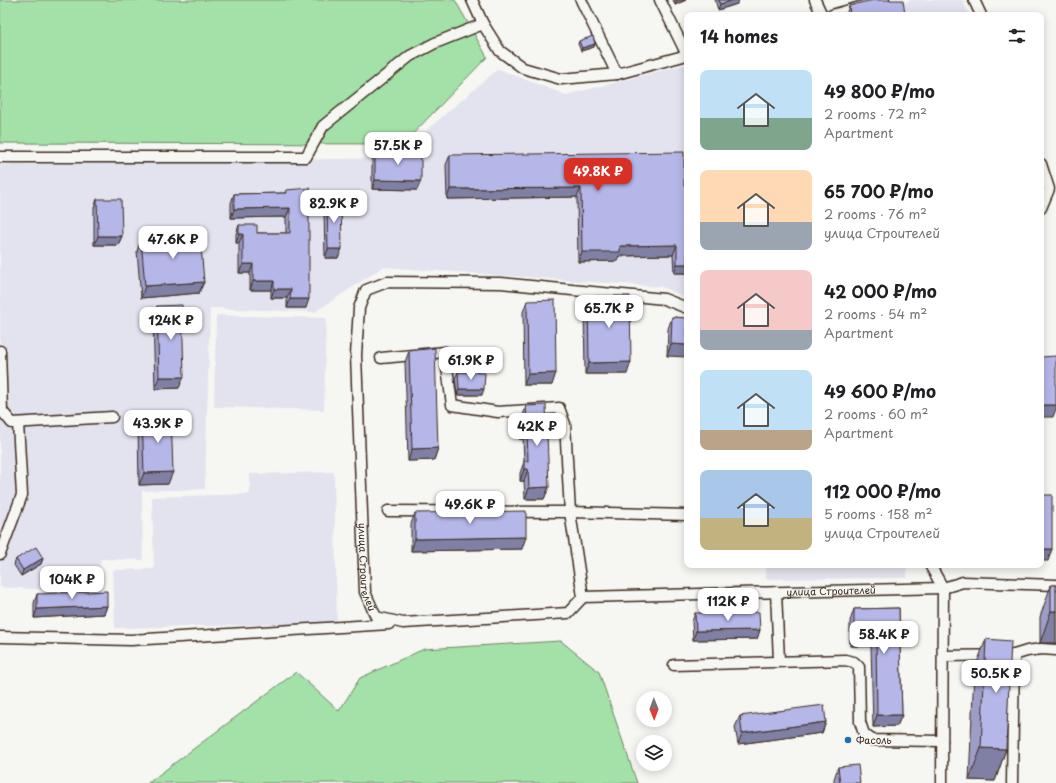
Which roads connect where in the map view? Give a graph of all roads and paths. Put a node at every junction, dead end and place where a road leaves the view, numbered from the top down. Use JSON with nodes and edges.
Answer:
{"nodes":[{"id":1,"x":472,"y":0,"type":"edge"},
{"id":2,"x":581,"y":0,"type":"edge"},
{"id":3,"x":660,"y":0,"type":"edge"},
{"id":4,"x":815,"y":0,"type":"edge"},
{"id":5,"x":884,"y":0,"type":"edge"},
{"id":6,"x":974,"y":0,"type":"edge"},
{"id":7,"x":821,"y":12,"type":"edge"},
{"id":8,"x":842,"y":12,"type":"edge"},
{"id":9,"x":980,"y":12,"type":"edge"},
{"id":10,"x":483,"y":24,"type":"junction"},
{"id":11,"x":684,"y":49,"type":"edge"},
{"id":12,"x":684,"y":56,"type":"edge"},
{"id":13,"x":617,"y":74,"type":"junction"},
{"id":14,"x":0,"y":157,"type":"edge"},
{"id":15,"x":1044,"y":174,"type":"edge"},
{"id":16,"x":1044,"y":201,"type":"edge"},
{"id":17,"x":684,"y":307,"type":"edge"},
{"id":18,"x":0,"y":351,"type":"edge"},
{"id":19,"x":381,"y":358,"type":"dead end"},
{"id":20,"x":112,"y":417,"type":"dead end"},
{"id":21,"x":18,"y":423,"type":"junction"},
{"id":22,"x":388,"y":511,"type":"dead end"},
{"id":23,"x":570,"y":512,"type":"junction"},
{"id":24,"x":684,"y":515,"type":"edge"},
{"id":25,"x":0,"y":554,"type":"edge"},
{"id":26,"x":932,"y":568,"type":"edge"},
{"id":27,"x":1056,"y":585,"type":"edge"},
{"id":28,"x":943,"y":588,"type":"junction"},
{"id":29,"x":776,"y":592,"type":"junction"},
{"id":30,"x":583,"y":597,"type":"junction"},
{"id":31,"x":403,"y":623,"type":"junction"},
{"id":32,"x":0,"y":637,"type":"edge"},
{"id":33,"x":1056,"y":651,"type":"edge"},
{"id":34,"x":1014,"y":655,"type":"junction"},
{"id":35,"x":943,"y":656,"type":"junction"},
{"id":36,"x":779,"y":661,"type":"junction"},
{"id":37,"x":674,"y":665,"type":"dead end"},
{"id":38,"x":942,"y":741,"type":"junction"},
{"id":39,"x":942,"y":783,"type":"edge"},
{"id":40,"x":1012,"y":783,"type":"edge"}],
"edges":[{"from":1,"to":10,"type":"street"},
{"from":2,"to":13,"type":"street"},
{"from":3,"to":11,"type":"street"},
{"from":4,"to":7,"type":"street"},
{"from":5,"to":8,"type":"street"},
{"from":6,"to":9,"type":"street"},
{"from":10,"to":13,"type":"street"},
{"from":10,"to":14,"type":"street"},
{"from":12,"to":13,"type":"street"},
{"from":15,"to":16,"type":"street"},
{"from":17,"to":31,"type":"street","name":"улица Строителей"},
{"from":18,"to":21,"type":"street"},
{"from":19,"to":23,"type":"street"},
{"from":20,"to":21,"type":"street"},
{"from":21,"to":25,"type":"street"},
{"from":22,"to":23,"type":"street"},
{"from":23,"to":24,"type":"street"},
{"from":23,"to":30,"type":"street"},
{"from":26,"to":28,"type":"street"},
{"from":27,"to":28,"type":"street","name":"улица Строителей"},
{"from":28,"to":29,"type":"street","name":"улица Строителей"},
{"from":28,"to":35,"type":"street"},
{"from":29,"to":30,"type":"street","name":"улица Строителей"},
{"from":29,"to":36,"type":"street"},
{"from":30,"to":31,"type":"street","name":"улица Строителей"},
{"from":31,"to":32,"type":"street"},
{"from":33,"to":34,"type":"street"},
{"from":34,"to":35,"type":"street"},
{"from":34,"to":40,"type":"street"},
{"from":35,"to":38,"type":"street"},
{"from":36,"to":37,"type":"street"},
{"from":36,"to":38,"type":"street"},
{"from":38,"to":39,"type":"street"}]}
